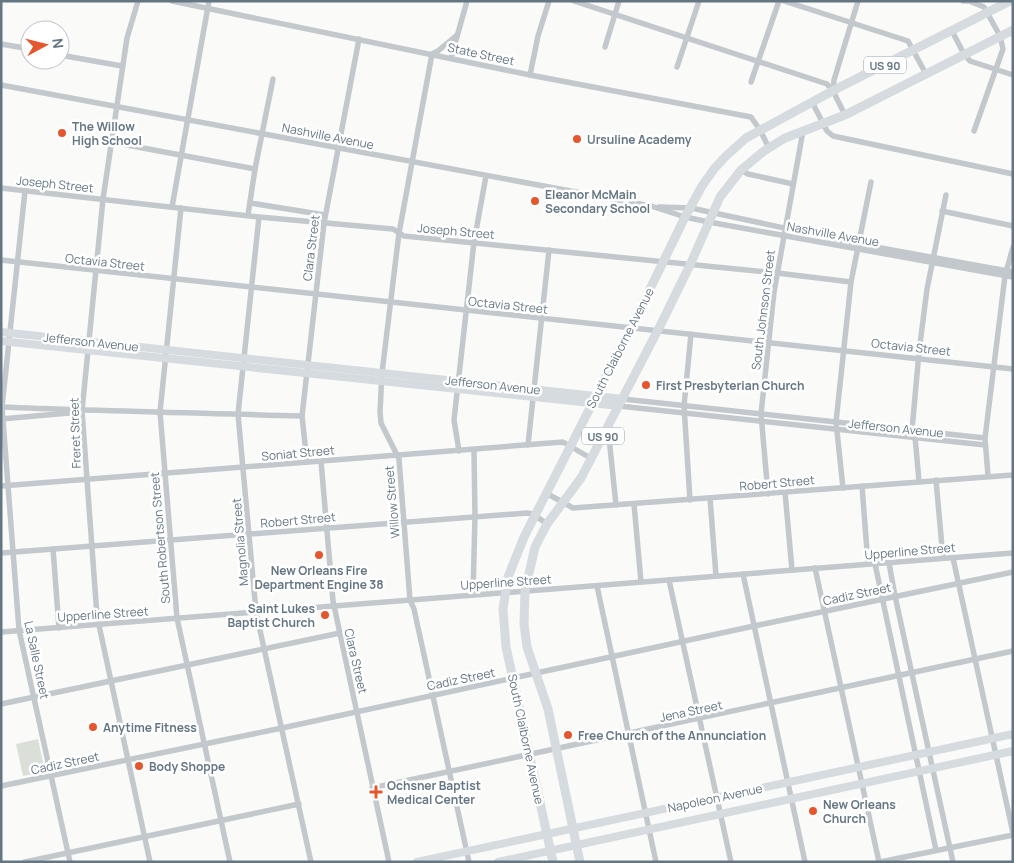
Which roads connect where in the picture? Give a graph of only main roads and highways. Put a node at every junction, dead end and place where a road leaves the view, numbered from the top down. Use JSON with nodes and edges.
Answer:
{"nodes":[{"id":1,"x":1010,"y":1,"type":"edge"},
{"id":2,"x":1013,"y":30,"type":"edge"},
{"id":3,"x":5,"y":337,"type":"edge"},
{"id":4,"x":166,"y":354,"type":"junction"},
{"id":5,"x":594,"y":400,"type":"junction"},
{"id":6,"x":621,"y":403,"type":"junction"},
{"id":7,"x":1013,"y":734,"type":"edge"},
{"id":8,"x":1013,"y":751,"type":"edge"},
{"id":9,"x":573,"y":829,"type":"junction"},
{"id":10,"x":547,"y":834,"type":"junction"},
{"id":11,"x":577,"y":845,"type":"junction"},
{"id":12,"x":550,"y":851,"type":"junction"},
{"id":13,"x":579,"y":861,"type":"edge"},
{"id":14,"x":417,"y":862,"type":"edge"},
{"id":15,"x":498,"y":862,"type":"edge"},
{"id":16,"x":553,"y":862,"type":"edge"}],
"edges":[{"from":1,"to":5,"type":"main road","name":"South Claiborne Avenue","number":"US 90"},
{"from":2,"to":6,"type":"main road","name":"South Claiborne Avenue","number":"US 90"},
{"from":3,"to":4,"type":"main road","name":"Jefferson Avenue"},
{"from":3,"to":4,"type":"main road","name":"Jefferson Avenue"},
{"from":4,"to":5,"type":"main road","name":"Jefferson Avenue"},
{"from":5,"to":6,"type":"main road","name":"Jefferson Avenue"},
{"from":5,"to":10,"type":"main road","name":"South Claiborne Avenue","number":"US 90"},
{"from":6,"to":9,"type":"main road","name":"South Claiborne Avenue","number":"US 90"},
{"from":7,"to":9,"type":"main road","name":"Napoleon Avenue"},
{"from":8,"to":11,"type":"main road","name":"Napoleon Avenue"},
{"from":9,"to":10,"type":"main road","name":"Napoleon Avenue"},
{"from":9,"to":11,"type":"main road","name":"South Claiborne Avenue","number":"US 90"},
{"from":10,"to":12,"type":"main road","name":"South Claiborne Avenue","number":"US 90"},
{"from":10,"to":14,"type":"main road","name":"Napoleon Avenue"},
{"from":11,"to":12,"type":"main road","name":"Napoleon Avenue"},
{"from":11,"to":13,"type":"main road","name":"South Claiborne Avenue","number":"US 90"},
{"from":12,"to":15,"type":"main road","name":"Napoleon Avenue"},
{"from":12,"to":16,"type":"main road","name":"South Claiborne Avenue","number":"US 90"}]}
